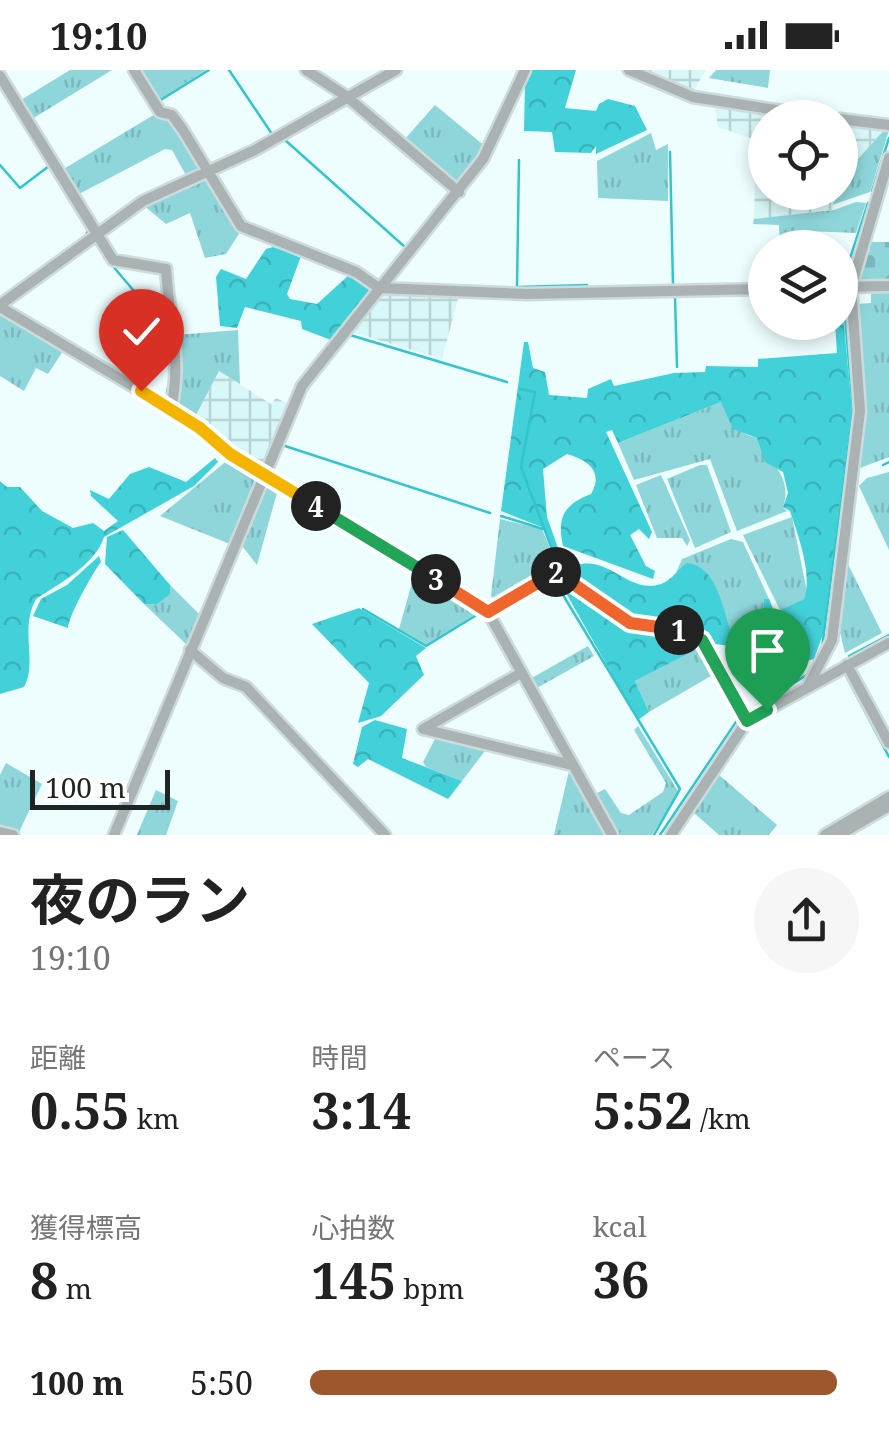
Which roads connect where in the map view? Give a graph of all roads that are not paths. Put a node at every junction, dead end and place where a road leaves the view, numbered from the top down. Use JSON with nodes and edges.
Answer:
{"nodes":[{"id":1,"x":134,"y":70,"type":"edge"},
{"id":2,"x":306,"y":70,"type":"edge"},
{"id":3,"x":396,"y":70,"type":"edge"},
{"id":4,"x":525,"y":70,"type":"edge"},
{"id":5,"x":629,"y":70,"type":"edge"},
{"id":6,"x":0,"y":76,"type":"edge"},
{"id":7,"x":346,"y":96,"type":"junction"},
{"id":8,"x":748,"y":105,"type":"edge"},
{"id":9,"x":858,"y":121,"type":"edge"},
{"id":10,"x":889,"y":125,"type":"edge"},
{"id":11,"x":889,"y":158,"type":"edge"},
{"id":12,"x":206,"y":173,"type":"junction"},
{"id":13,"x":459,"y":192,"type":"junction"},
{"id":14,"x":96,"y":233,"type":"junction"},
{"id":15,"x":858,"y":249,"type":"edge"},
{"id":16,"x":889,"y":286,"type":"edge"},
{"id":17,"x":858,"y":287,"type":"edge"},
{"id":18,"x":378,"y":288,"type":"junction"},
{"id":19,"x":748,"y":289,"type":"edge"},
{"id":20,"x":0,"y":306,"type":"edge"},
{"id":21,"x":851,"y":340,"type":"edge"},
{"id":22,"x":171,"y":408,"type":"junction"},
{"id":23,"x":263,"y":474,"type":"junction"},
{"id":24,"x":488,"y":612,"type":"junction"},
{"id":25,"x":889,"y":643,"type":"edge"},
{"id":26,"x":190,"y":650,"type":"junction"},
{"id":27,"x":847,"y":666,"type":"junction"},
{"id":28,"x":521,"y":673,"type":"junction"},
{"id":29,"x":808,"y":686,"type":"junction"},
{"id":30,"x":747,"y":721,"type":"junction"},
{"id":31,"x":889,"y":743,"type":"edge"},
{"id":32,"x":572,"y":765,"type":"junction"},
{"id":33,"x":889,"y":797,"type":"edge"},
{"id":34,"x":889,"y":806,"type":"edge"},
{"id":35,"x":0,"y":832,"type":"edge"},
{"id":36,"x":13,"y":835,"type":"edge"},
{"id":37,"x":114,"y":835,"type":"edge"},
{"id":38,"x":385,"y":835,"type":"edge"},
{"id":39,"x":612,"y":835,"type":"edge"},
{"id":40,"x":671,"y":835,"type":"edge"},
{"id":41,"x":824,"y":835,"type":"edge"},
{"id":42,"x":839,"y":835,"type":"edge"}],
"edges":[{"from":1,"to":12,"type":"street"},
{"from":2,"to":7,"type":"street"},
{"from":3,"to":7,"type":"street"},
{"from":4,"to":13,"type":"street"},
{"from":5,"to":8,"type":"street"},
{"from":6,"to":14,"type":"street"},
{"from":7,"to":12,"type":"street"},
{"from":7,"to":13,"type":"street"},
{"from":9,"to":10,"type":"street"},
{"from":11,"to":15,"type":"street"},
{"from":12,"to":14,"type":"street"},
{"from":12,"to":18,"type":"street"},
{"from":13,"to":18,"type":"street"},
{"from":14,"to":20,"type":"street"},
{"from":14,"to":22,"type":"street"},
{"from":16,"to":17,"type":"street"},
{"from":18,"to":19,"type":"street"},
{"from":18,"to":23,"type":"street"},
{"from":20,"to":22,"type":"street"},
{"from":21,"to":29,"type":"street"},
{"from":22,"to":23,"type":"street"},
{"from":23,"to":24,"type":"street"},
{"from":23,"to":26,"type":"street"},
{"from":24,"to":28,"type":"street"},
{"from":24,"to":30,"type":"street"},
{"from":25,"to":27,"type":"street"},
{"from":26,"to":37,"type":"street"},
{"from":26,"to":38,"type":"street"},
{"from":27,"to":29,"type":"street"},
{"from":27,"to":31,"type":"street"},
{"from":28,"to":32,"type":"street"},
{"from":28,"to":32,"type":"street"},
{"from":29,"to":30,"type":"street"},
{"from":30,"to":40,"type":"street"},
{"from":32,"to":39,"type":"street"},
{"from":33,"to":41,"type":"street"},
{"from":34,"to":42,"type":"street"},
{"from":35,"to":36,"type":"street"}]}
